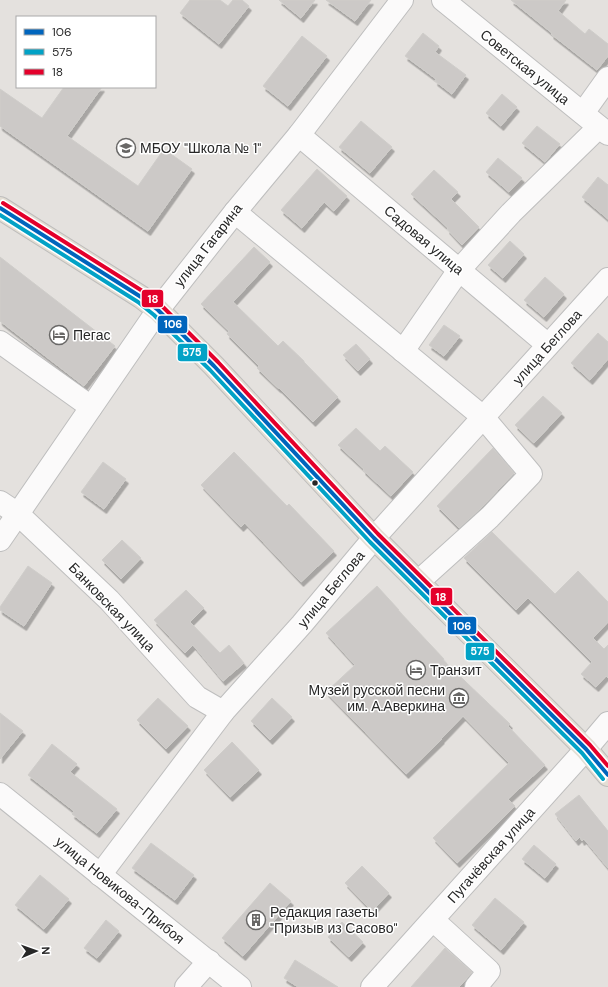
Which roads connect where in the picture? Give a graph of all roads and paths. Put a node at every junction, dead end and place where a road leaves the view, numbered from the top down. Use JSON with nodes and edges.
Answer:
{"nodes":[{"id":1,"x":402,"y":0,"type":"edge"},
{"id":2,"x":443,"y":0,"type":"edge"},
{"id":3,"x":608,"y":78,"type":"edge"},
{"id":4,"x":583,"y":113,"type":"junction"},
{"id":5,"x":604,"y":130,"type":"edge"},
{"id":6,"x":299,"y":135,"type":"junction"},
{"id":7,"x":0,"y":208,"type":"edge"},
{"id":8,"x":235,"y":212,"type":"junction"},
{"id":9,"x":459,"y":270,"type":"junction"},
{"id":10,"x":608,"y":279,"type":"edge"},
{"id":11,"x":158,"y":310,"type":"junction"},
{"id":12,"x":0,"y":342,"type":"edge"},
{"id":13,"x":548,"y":345,"type":"junction"},
{"id":14,"x":403,"y":351,"type":"junction"},
{"id":15,"x":91,"y":407,"type":"junction"},
{"id":16,"x":483,"y":417,"type":"junction"},
{"id":17,"x":0,"y":502,"type":"edge"},
{"id":18,"x":18,"y":514,"type":"junction"},
{"id":19,"x":374,"y":538,"type":"junction"},
{"id":20,"x":0,"y":540,"type":"edge"},
{"id":21,"x":418,"y":582,"type":"junction"},
{"id":22,"x":223,"y":712,"type":"junction"},
{"id":23,"x":608,"y":723,"type":"edge"},
{"id":24,"x":586,"y":749,"type":"junction"},
{"id":25,"x":608,"y":775,"type":"edge"},
{"id":26,"x":0,"y":794,"type":"edge"},
{"id":27,"x":100,"y":875,"type":"junction"},
{"id":28,"x":433,"y":920,"type":"junction"},
{"id":29,"x":209,"y":961,"type":"junction"},
{"id":30,"x":186,"y":987,"type":"edge"},
{"id":31,"x":240,"y":987,"type":"edge"},
{"id":32,"x":372,"y":987,"type":"edge"},
{"id":33,"x":476,"y":987,"type":"edge"}],
"edges":[{"from":1,"to":6,"type":"street","name":"улица Гагарина"},
{"from":2,"to":4,"type":"street","name":"Советская улица"},
{"from":3,"to":4,"type":"street"},
{"from":4,"to":5,"type":"street","name":"Советская улица"},
{"from":5,"to":9,"type":"street"},
{"from":6,"to":8,"type":"street","name":"улица Гагарина"},
{"from":6,"to":9,"type":"street","name":"Садовая улица"},
{"from":7,"to":11,"type":"main road"},
{"from":8,"to":11,"type":"street","name":"улица Гагарина"},
{"from":8,"to":14,"type":"street"},
{"from":9,"to":13,"type":"street","name":"Садовая улица"},
{"from":9,"to":14,"type":"street"},
{"from":10,"to":13,"type":"street","name":"улица Беглова"},
{"from":11,"to":15,"type":"street","name":"улица Гагарина"},
{"from":11,"to":19,"type":"main road"},
{"from":12,"to":15,"type":"street"},
{"from":13,"to":16,"type":"street","name":"улица Беглова"},
{"from":14,"to":16,"type":"street"},
{"from":15,"to":18,"type":"street","name":"улица Гагарина"},
{"from":16,"to":19,"type":"street","name":"улица Беглова"},
{"from":16,"to":21,"type":"street"},
{"from":17,"to":18,"type":"street","name":"Банковская улица"},
{"from":18,"to":20,"type":"street","name":"улица Гагарина"},
{"from":18,"to":22,"type":"street","name":"Банковская улица"},
{"from":19,"to":21,"type":"main road"},
{"from":19,"to":22,"type":"street","name":"улица Беглова"},
{"from":21,"to":24,"type":"main road"},
{"from":22,"to":27,"type":"street","name":"улица Беглова"},
{"from":23,"to":24,"type":"street","name":"Пугачёвская улица"},
{"from":24,"to":25,"type":"main road"},
{"from":24,"to":28,"type":"street","name":"Пугачёвская улица"},
{"from":26,"to":27,"type":"street","name":"улица Новикова-Прибоя"},
{"from":27,"to":29,"type":"street","name":"улица Новикова-Прибоя"},
{"from":28,"to":32,"type":"street","name":"Пугачёвская улица"},
{"from":28,"to":33,"type":"street"},
{"from":29,"to":30,"type":"street"},
{"from":29,"to":31,"type":"street","name":"улица Новикова-Прибоя"}]}
